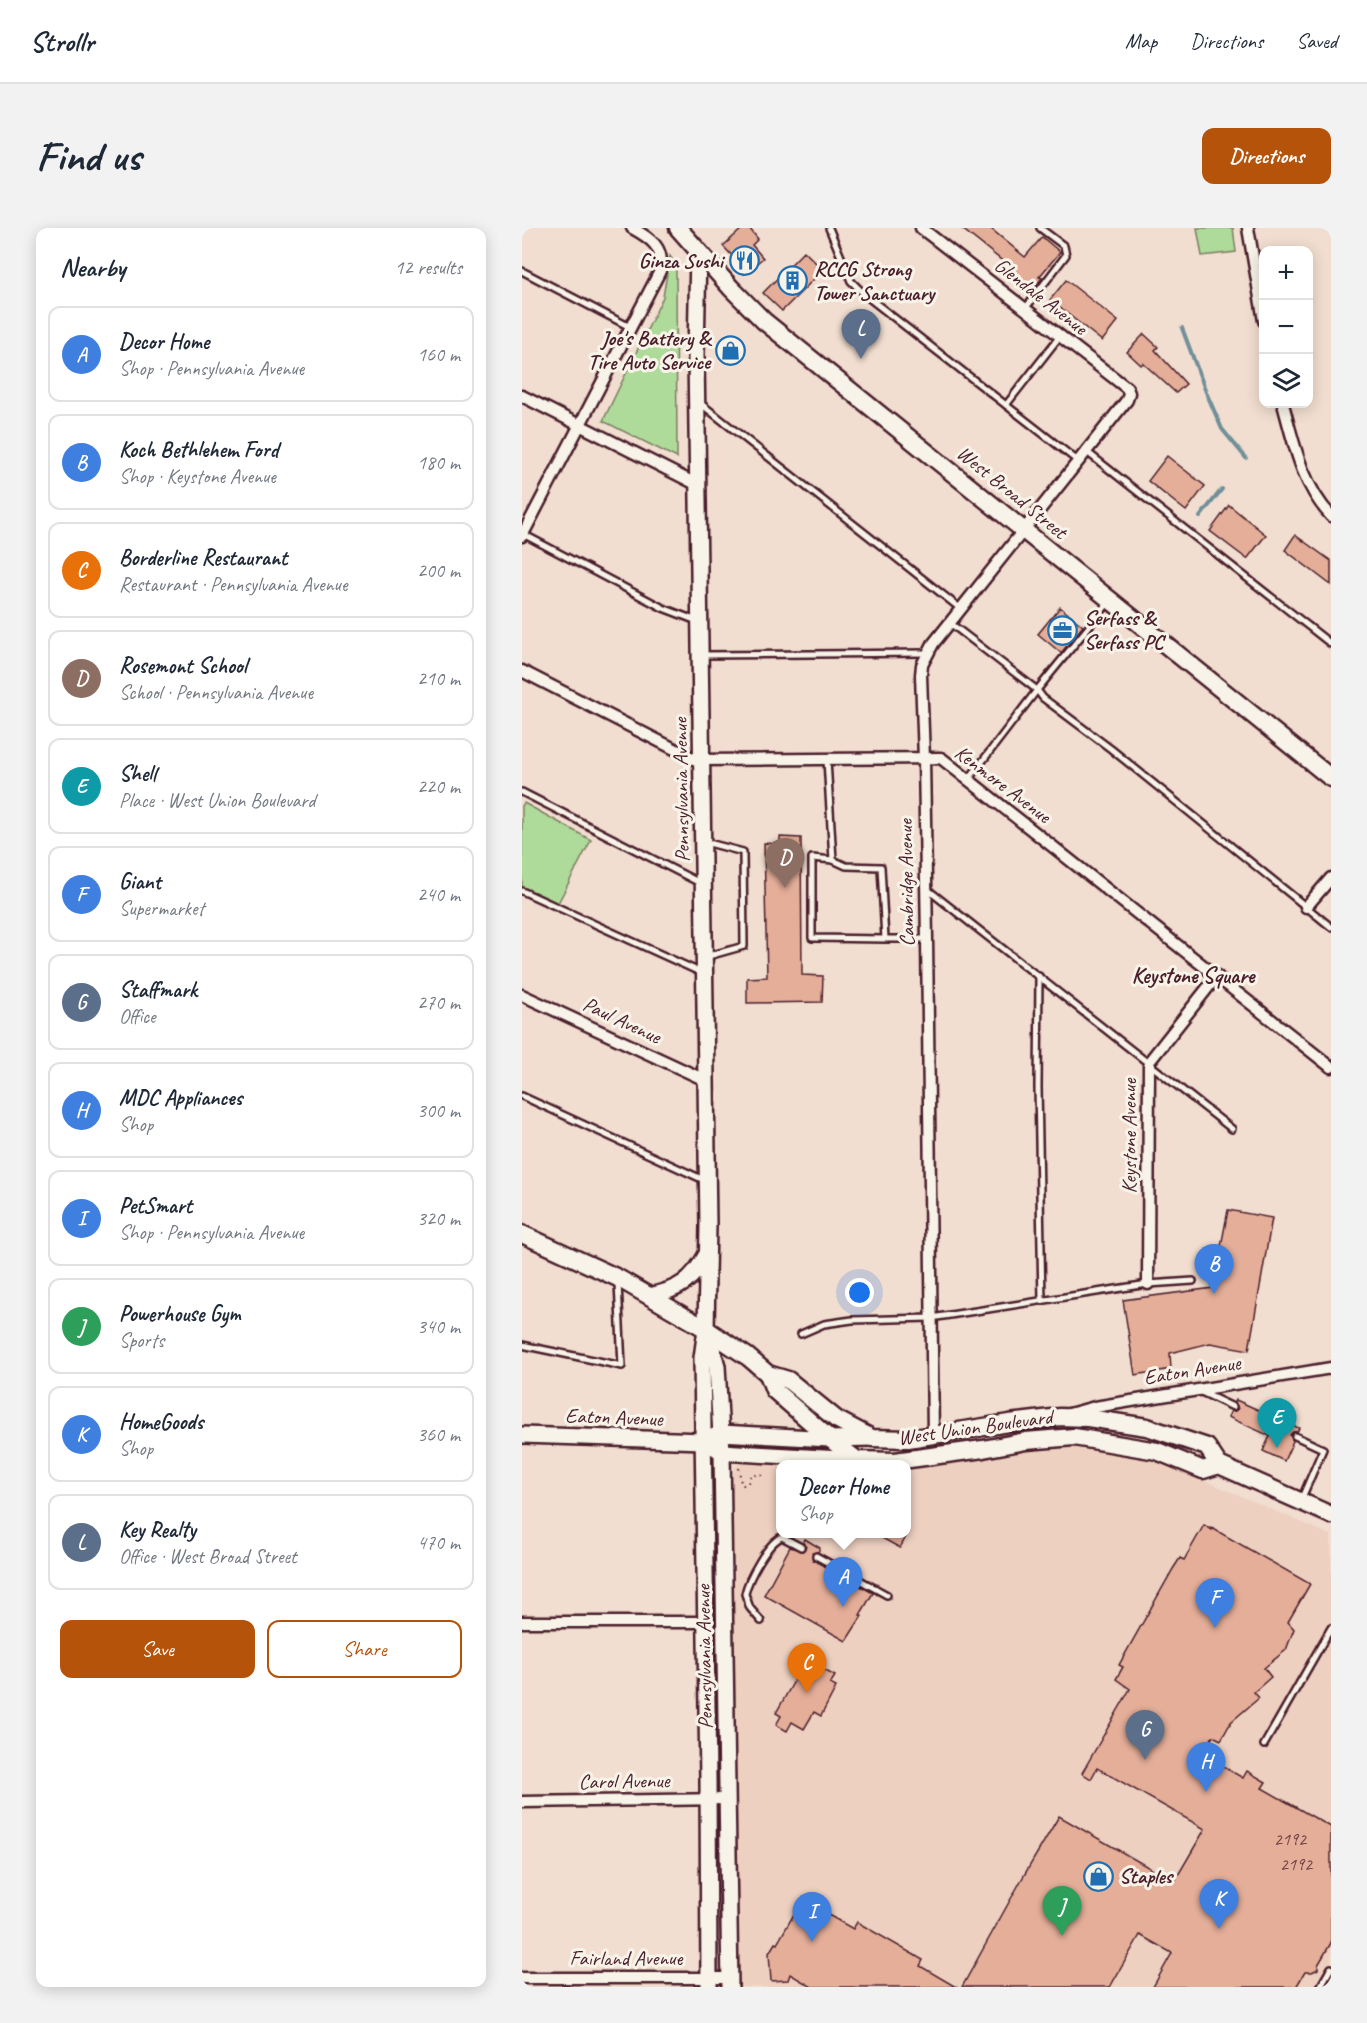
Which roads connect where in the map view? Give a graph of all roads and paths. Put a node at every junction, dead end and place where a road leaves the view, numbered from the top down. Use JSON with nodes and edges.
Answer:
{"nodes":[{"id":1,"x":632,"y":228,"type":"edge"},
{"id":2,"x":678,"y":228,"type":"edge"},
{"id":3,"x":692,"y":228,"type":"edge"},
{"id":4,"x":829,"y":228,"type":"edge"},
{"id":5,"x":921,"y":228,"type":"edge"},
{"id":6,"x":1040,"y":228,"type":"edge"},
{"id":7,"x":1248,"y":228,"type":"edge"},
{"id":8,"x":698,"y":251,"type":"junction"},
{"id":9,"x":522,"y":271,"type":"edge"},
{"id":10,"x":1260,"y":300,"type":"edge"},
{"id":11,"x":1024,"y":309,"type":"junction"},
{"id":12,"x":631,"y":327,"type":"junction"},
{"id":13,"x":1060,"y":336,"type":"junction"},
{"id":14,"x":522,"y":396,"type":"edge"},
{"id":15,"x":697,"y":400,"type":"junction"},
{"id":16,"x":1127,"y":400,"type":"joint"},
{"id":17,"x":1006,"y":405,"type":"junction"},
{"id":18,"x":1284,"y":408,"type":"edge"},
{"id":19,"x":580,"y":426,"type":"junction"},
{"id":20,"x":1087,"y":452,"type":"junction"},
{"id":21,"x":1079,"y":462,"type":"junction"},
{"id":22,"x":698,"y":485,"type":"junction"},
{"id":23,"x":1331,"y":516,"type":"edge"},
{"id":24,"x":1025,"y":530,"type":"junction"},
{"id":25,"x":522,"y":534,"type":"edge"},
{"id":26,"x":1110,"y":600,"type":"junction"},
{"id":27,"x":962,"y":609,"type":"junction"},
{"id":28,"x":700,"y":622,"type":"junction"},
{"id":29,"x":950,"y":623,"type":"junction"},
{"id":30,"x":1331,"y":644,"type":"edge"},
{"id":31,"x":927,"y":653,"type":"junction"},
{"id":32,"x":700,"y":655,"type":"junction"},
{"id":33,"x":522,"y":671,"type":"edge"},
{"id":34,"x":1037,"y":690,"type":"junction"},
{"id":35,"x":924,"y":759,"type":"junction"},
{"id":36,"x":827,"y":760,"type":"junction"},
{"id":37,"x":701,"y":761,"type":"junction"},
{"id":38,"x":1331,"y":778,"type":"edge"},
{"id":39,"x":968,"y":780,"type":"junction"},
{"id":40,"x":522,"y":792,"type":"edge"},
{"id":41,"x":702,"y":842,"type":"junction"},
{"id":42,"x":833,"y":860,"type":"junction"},
{"id":43,"x":1331,"y":878,"type":"edge"},
{"id":44,"x":702,"y":884,"type":"junction"},
{"id":45,"x":926,"y":888,"type":"junction"},
{"id":46,"x":522,"y":891,"type":"edge"},
{"id":47,"x":1306,"y":907,"type":"junction"},
{"id":48,"x":1331,"y":927,"type":"edge"},
{"id":49,"x":885,"y":939,"type":"junction"},
{"id":50,"x":927,"y":939,"type":"junction"},
{"id":51,"x":703,"y":958,"type":"junction"},
{"id":52,"x":704,"y":974,"type":"junction"},
{"id":53,"x":1039,"y":976,"type":"junction"},
{"id":54,"x":1217,"y":976,"type":"junction"},
{"id":55,"x":522,"y":995,"type":"edge"},
{"id":56,"x":1149,"y":1062,"type":"junction"},
{"id":57,"x":1331,"y":1067,"type":"edge"},
{"id":58,"x":705,"y":1080,"type":"junction"},
{"id":59,"x":522,"y":1096,"type":"edge"},
{"id":60,"x":1232,"y":1129,"type":"dead end"},
{"id":61,"x":707,"y":1182,"type":"junction"},
{"id":62,"x":522,"y":1234,"type":"edge"},
{"id":63,"x":707,"y":1254,"type":"junction"},
{"id":64,"x":618,"y":1278,"type":"junction"},
{"id":65,"x":1193,"y":1281,"type":"dead end"},
{"id":66,"x":1148,"y":1284,"type":"junction"},
{"id":67,"x":648,"y":1296,"type":"junction"},
{"id":68,"x":1042,"y":1301,"type":"junction"},
{"id":69,"x":931,"y":1318,"type":"junction"},
{"id":70,"x":706,"y":1329,"type":"junction"},
{"id":71,"x":801,"y":1334,"type":"dead end"},
{"id":72,"x":522,"y":1345,"type":"edge"},
{"id":73,"x":1331,"y":1368,"type":"edge"},
{"id":74,"x":768,"y":1374,"type":"junction"},
{"id":75,"x":1198,"y":1391,"type":"junction"},
{"id":76,"x":1233,"y":1407,"type":"dead end"},
{"id":77,"x":1060,"y":1417,"type":"junction"},
{"id":78,"x":721,"y":1433,"type":"junction"},
{"id":79,"x":522,"y":1435,"type":"edge"},
{"id":80,"x":933,"y":1436,"type":"junction"},
{"id":81,"x":1295,"y":1436,"type":"dead end"},
{"id":82,"x":872,"y":1438,"type":"junction"},
{"id":83,"x":830,"y":1439,"type":"junction"},
{"id":84,"x":704,"y":1441,"type":"junction"},
{"id":85,"x":722,"y":1452,"type":"junction"},
{"id":86,"x":857,"y":1460,"type":"joint"},
{"id":87,"x":902,"y":1460,"type":"edge"},
{"id":88,"x":738,"y":1463,"type":"dead end"},
{"id":89,"x":1219,"y":1466,"type":"junction"},
{"id":90,"x":764,"y":1475,"type":"dead end"},
{"id":91,"x":1300,"y":1501,"type":"junction"},
{"id":92,"x":1331,"y":1515,"type":"edge"},
{"id":93,"x":780,"y":1538,"type":"edge"},
{"id":94,"x":784,"y":1538,"type":"edge"},
{"id":95,"x":801,"y":1547,"type":"dead end"},
{"id":96,"x":816,"y":1556,"type":"dead end"},
{"id":97,"x":887,"y":1595,"type":"dead end"},
{"id":98,"x":761,"y":1621,"type":"dead end"},
{"id":99,"x":522,"y":1622,"type":"edge"},
{"id":100,"x":706,"y":1622,"type":"junction"},
{"id":101,"x":1331,"y":1628,"type":"edge"},
{"id":102,"x":1264,"y":1744,"type":"dead end"},
{"id":103,"x":708,"y":1799,"type":"junction"},
{"id":104,"x":726,"y":1799,"type":"junction"},
{"id":105,"x":522,"y":1802,"type":"edge"},
{"id":106,"x":1331,"y":1968,"type":"edge"},
{"id":107,"x":522,"y":1978,"type":"edge"},
{"id":108,"x":709,"y":1982,"type":"edge"},
{"id":109,"x":730,"y":1982,"type":"edge"},
{"id":110,"x":1320,"y":1987,"type":"edge"}],
"edges":[{"from":1,"to":12,"type":"street"},
{"from":2,"to":8,"type":"main road","name":"West Broad Street"},
{"from":3,"to":8,"type":"street"},
{"from":4,"to":17,"type":"lane"},
{"from":5,"to":11,"type":"street","name":"Glendale Avenue"},
{"from":6,"to":11,"type":"lane"},
{"from":7,"to":10,"type":"street"},
{"from":8,"to":15,"type":"street","name":"Pennsylvania Avenue"},
{"from":8,"to":24,"type":"main road","name":"West Broad Street"},
{"from":9,"to":12,"type":"lane"},
{"from":11,"to":13,"type":"street","name":"Glendale Avenue"},
{"from":12,"to":19,"type":"street"},
{"from":13,"to":16,"type":"street","name":"Glendale Avenue"},
{"from":13,"to":17,"type":"lane"},
{"from":14,"to":19,"type":"street"},
{"from":15,"to":22,"type":"street","name":"Pennsylvania Avenue"},
{"from":15,"to":27,"type":"lane"},
{"from":16,"to":20,"type":"street","name":"Cambridge Avenue"},
{"from":17,"to":21,"type":"lane"},
{"from":18,"to":23,"type":"street"},
{"from":19,"to":22,"type":"street"},
{"from":19,"to":25,"type":"street"},
{"from":20,"to":21,"type":"street","name":"Cambridge Avenue"},
{"from":20,"to":30,"type":"lane"},
{"from":21,"to":24,"type":"street","name":"Cambridge Avenue"},
{"from":22,"to":28,"type":"street","name":"Pennsylvania Avenue"},
{"from":24,"to":26,"type":"main road","name":"West Broad Street"},
{"from":24,"to":27,"type":"street","name":"Cambridge Avenue"},
{"from":25,"to":28,"type":"lane"},
{"from":26,"to":34,"type":"lane"},
{"from":26,"to":38,"type":"main road","name":"West Broad Street"},
{"from":27,"to":29,"type":"street","name":"Cambridge Avenue"},
{"from":28,"to":32,"type":"street","name":"Pennsylvania Avenue"},
{"from":29,"to":31,"type":"street","name":"Cambridge Avenue"},
{"from":29,"to":34,"type":"lane"},
{"from":31,"to":32,"type":"lane"},
{"from":31,"to":35,"type":"street","name":"Cambridge Avenue"},
{"from":32,"to":37,"type":"street","name":"Pennsylvania Avenue"},
{"from":33,"to":37,"type":"street","name":"Kenmore Avenue"},
{"from":34,"to":39,"type":"lane"},
{"from":34,"to":47,"type":"lane"},
{"from":35,"to":36,"type":"street","name":"Kenmore Avenue"},
{"from":35,"to":39,"type":"street","name":"Kenmore Avenue"},
{"from":35,"to":45,"type":"street","name":"Cambridge Avenue"},
{"from":36,"to":37,"type":"street","name":"Kenmore Avenue"},
{"from":36,"to":42,"type":"lane"},
{"from":37,"to":41,"type":"street","name":"Pennsylvania Avenue"},
{"from":39,"to":54,"type":"street","name":"Kenmore Avenue"},
{"from":40,"to":44,"type":"lane"},
{"from":41,"to":44,"type":"street","name":"Pennsylvania Avenue"},
{"from":41,"to":51,"type":"lane"},
{"from":42,"to":49,"type":"lane"},
{"from":42,"to":49,"type":"lane"},
{"from":43,"to":47,"type":"street"},
{"from":44,"to":51,"type":"street","name":"Pennsylvania Avenue"},
{"from":45,"to":50,"type":"street","name":"Cambridge Avenue"},
{"from":45,"to":53,"type":"lane"},
{"from":46,"to":52,"type":"lane"},
{"from":47,"to":48,"type":"lane"},
{"from":49,"to":50,"type":"lane"},
{"from":50,"to":69,"type":"street","name":"Cambridge Avenue"},
{"from":51,"to":52,"type":"street","name":"Pennsylvania Avenue"},
{"from":52,"to":58,"type":"street","name":"Pennsylvania Avenue"},
{"from":53,"to":56,"type":"lane"},
{"from":53,"to":68,"type":"lane"},
{"from":54,"to":56,"type":"street","name":"Keystone Avenue"},
{"from":54,"to":57,"type":"street","name":"Kenmore Avenue"},
{"from":55,"to":58,"type":"street","name":"Paul Avenue"},
{"from":56,"to":60,"type":"lane"},
{"from":56,"to":66,"type":"street","name":"Keystone Avenue"},
{"from":58,"to":61,"type":"street","name":"Pennsylvania Avenue"},
{"from":59,"to":61,"type":"lane"},
{"from":61,"to":63,"type":"street","name":"Pennsylvania Avenue"},
{"from":62,"to":64,"type":"main road","name":"West Union Boulevard"},
{"from":63,"to":67,"type":"street"},
{"from":63,"to":70,"type":"street","name":"Pennsylvania Avenue"},
{"from":64,"to":67,"type":"main road","name":"West Union Boulevard"},
{"from":64,"to":72,"type":"lane"},
{"from":65,"to":66,"type":"lane"},
{"from":66,"to":68,"type":"lane"},
{"from":67,"to":70,"type":"main road","name":"West Union Boulevard"},
{"from":68,"to":69,"type":"lane"},
{"from":69,"to":71,"type":"lane"},
{"from":69,"to":80,"type":"street","name":"Cambridge Avenue"},
{"from":70,"to":74,"type":"main road","name":"West Union Boulevard"},
{"from":70,"to":78,"type":"street","name":"Pennsylvania Avenue"},
{"from":70,"to":84,"type":"street","name":"Pennsylvania Avenue"},
{"from":73,"to":75,"type":"street","name":"Eaton Avenue"},
{"from":74,"to":82,"type":"main road","name":"West Union Boulevard"},
{"from":74,"to":83,"type":"main road","name":"West Union Boulevard"},
{"from":75,"to":76,"type":"lane"},
{"from":75,"to":77,"type":"street","name":"Eaton Avenue"},
{"from":77,"to":80,"type":"main road","name":"West Union Boulevard"},
{"from":77,"to":89,"type":"main road","name":"West Union Boulevard"},
{"from":78,"to":83,"type":"street","name":"Eaton Avenue"},
{"from":78,"to":84,"type":"street","name":"Eaton Avenue"},
{"from":78,"to":85,"type":"street","name":"Pennsylvania Avenue"},
{"from":79,"to":84,"type":"street","name":"Eaton Avenue"},
{"from":80,"to":82,"type":"main road","name":"West Union Boulevard"},
{"from":81,"to":91,"type":"lane"},
{"from":82,"to":83,"type":"street","name":"Eaton Avenue"},
{"from":83,"to":86,"type":"main road","name":"West Union Boulevard"},
{"from":84,"to":85,"type":"street","name":"Eaton Avenue"},
{"from":84,"to":100,"type":"street","name":"Pennsylvania Avenue"},
{"from":85,"to":86,"type":"street","name":"Eaton Avenue"},
{"from":85,"to":104,"type":"street","name":"Pennsylvania Avenue"},
{"from":87,"to":89,"type":"main road","name":"West Union Boulevard"},
{"from":88,"to":90,"type":"path"},
{"from":89,"to":91,"type":"main road","name":"West Union Boulevard"},
{"from":91,"to":92,"type":"main road","name":"West Union Boulevard"},
{"from":93,"to":98,"type":"lane"},
{"from":94,"to":95,"type":"lane"},
{"from":96,"to":97,"type":"lane"},
{"from":99,"to":100,"type":"street"},
{"from":100,"to":103,"type":"street","name":"Pennsylvania Avenue"},
{"from":101,"to":102,"type":"lane"},
{"from":103,"to":104,"type":"street","name":"Carol Avenue"},
{"from":103,"to":105,"type":"street","name":"Carol Avenue"},
{"from":103,"to":108,"type":"street","name":"Pennsylvania Avenue"},
{"from":104,"to":109,"type":"street","name":"Pennsylvania Avenue"},
{"from":106,"to":110,"type":"lane"},
{"from":107,"to":108,"type":"street","name":"Fairland Avenue"},
{"from":108,"to":109,"type":"street","name":"Fairland Avenue"}]}
